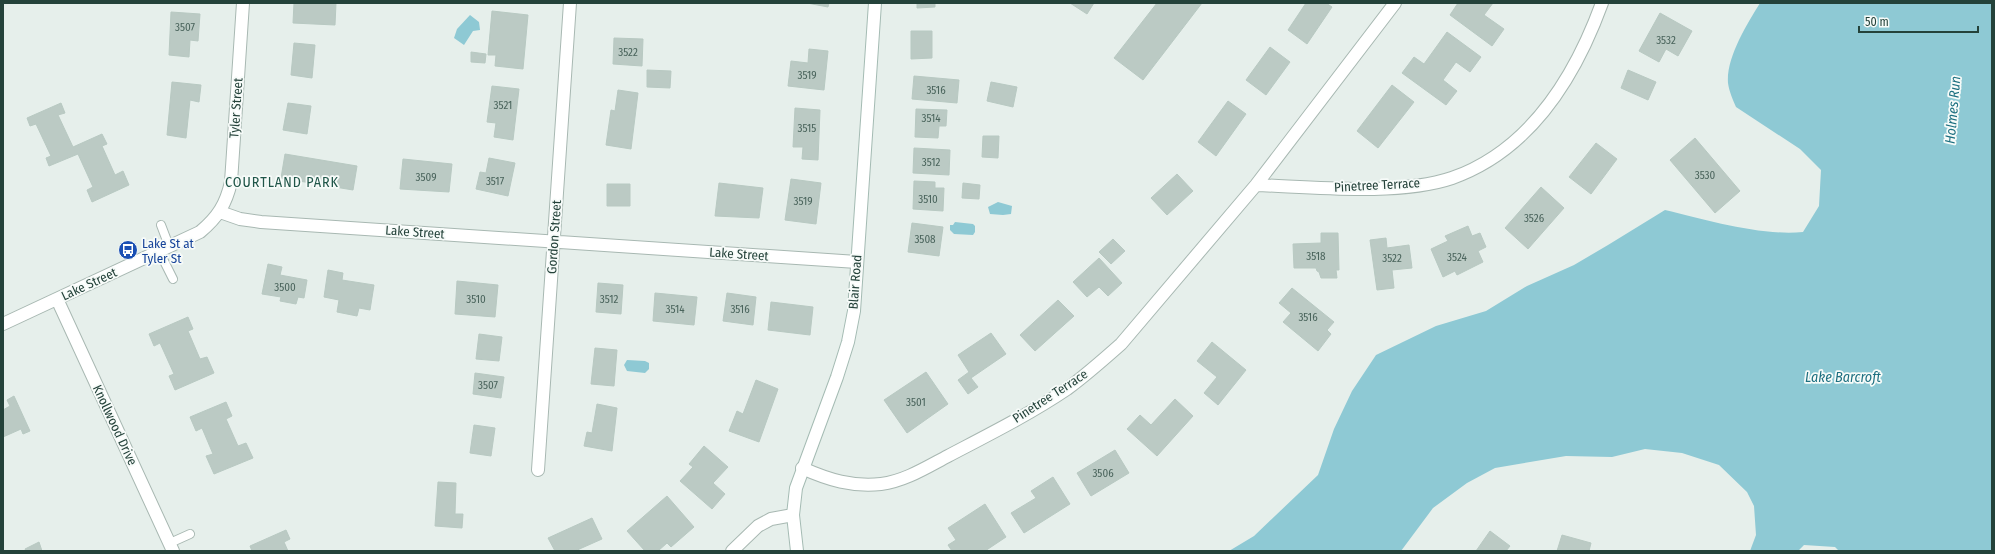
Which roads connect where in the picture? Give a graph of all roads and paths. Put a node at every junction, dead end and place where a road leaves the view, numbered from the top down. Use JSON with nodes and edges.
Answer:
{"nodes":[{"id":1,"x":243,"y":3,"type":"edge"},
{"id":2,"x":570,"y":3,"type":"edge"},
{"id":3,"x":875,"y":3,"type":"edge"},
{"id":4,"x":1395,"y":3,"type":"edge"},
{"id":5,"x":1602,"y":3,"type":"edge"},
{"id":6,"x":1256,"y":185,"type":"junction"},
{"id":7,"x":220,"y":212,"type":"junction"},
{"id":8,"x":161,"y":225,"type":"dead end"},
{"id":9,"x":554,"y":242,"type":"junction"},
{"id":10,"x":164,"y":249,"type":"junction"},
{"id":11,"x":857,"y":262,"type":"junction"},
{"id":12,"x":173,"y":279,"type":"dead end"},
{"id":13,"x":57,"y":299,"type":"junction"},
{"id":14,"x":3,"y":324,"type":"edge"},
{"id":15,"x":802,"y":468,"type":"junction"},
{"id":16,"x":538,"y":470,"type":"dead end"},
{"id":17,"x":793,"y":515,"type":"junction"},
{"id":18,"x":190,"y":534,"type":"dead end"},
{"id":19,"x":172,"y":547,"type":"edge"},
{"id":20,"x":732,"y":551,"type":"edge"},
{"id":21,"x":797,"y":551,"type":"edge"}],
"edges":[{"from":1,"to":7,"type":"street","name":"Tyler Street"},
{"from":2,"to":9,"type":"street","name":"Gordon Street"},
{"from":3,"to":11,"type":"street","name":"Blair Road"},
{"from":4,"to":6,"type":"street","name":"Pinetree Terrace"},
{"from":5,"to":6,"type":"street","name":"Pinetree Terrace"},
{"from":6,"to":15,"type":"street","name":"Pinetree Terrace"},
{"from":7,"to":9,"type":"street","name":"Lake Street"},
{"from":7,"to":10,"type":"street","name":"Lake Street"},
{"from":8,"to":10,"type":"lane"},
{"from":9,"to":11,"type":"street","name":"Lake Street"},
{"from":9,"to":16,"type":"street","name":"Gordon Street"},
{"from":10,"to":12,"type":"lane"},
{"from":10,"to":13,"type":"street","name":"Lake Street"},
{"from":11,"to":15,"type":"street","name":"Blair Road"},
{"from":13,"to":14,"type":"street","name":"Lake Street"},
{"from":13,"to":19,"type":"street","name":"Knollwood Drive"},
{"from":15,"to":17,"type":"street","name":"Blair Road"},
{"from":17,"to":20,"type":"street"},
{"from":17,"to":21,"type":"street","name":"Blair Road"},
{"from":18,"to":19,"type":"lane"}]}
